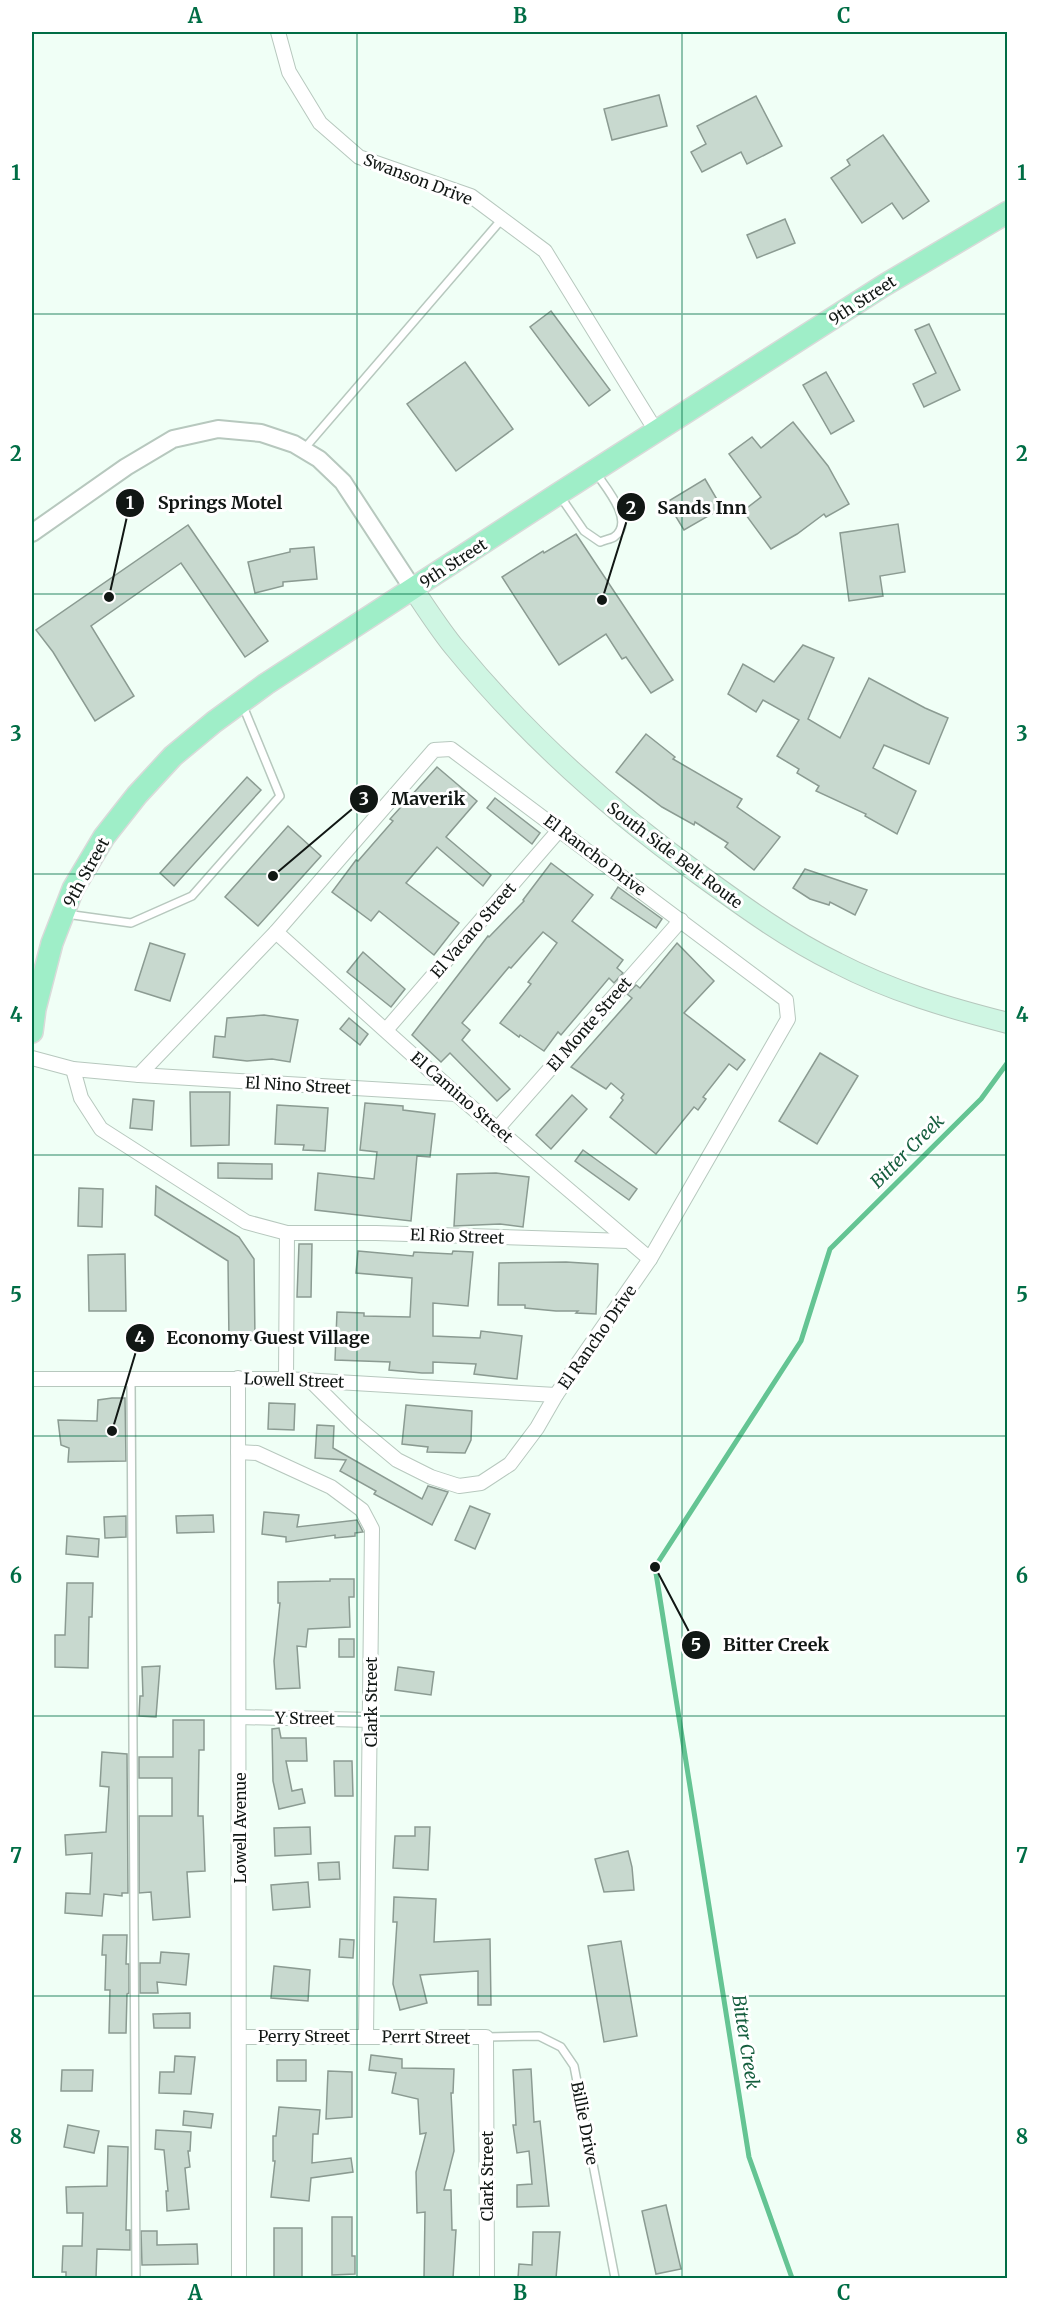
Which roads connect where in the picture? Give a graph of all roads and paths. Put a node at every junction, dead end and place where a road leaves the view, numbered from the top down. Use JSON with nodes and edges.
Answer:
{"nodes":[{"id":1,"x":278,"y":32,"type":"edge"},
{"id":2,"x":1008,"y":212,"type":"edge"},
{"id":3,"x":502,"y":219,"type":"junction"},
{"id":4,"x":656,"y":431,"type":"junction"},
{"id":5,"x":303,"y":449,"type":"junction"},
{"id":6,"x":595,"y":471,"type":"junction"},
{"id":7,"x":558,"y":494,"type":"junction"},
{"id":8,"x":32,"y":533,"type":"edge"},
{"id":9,"x":413,"y":589,"type":"junction"},
{"id":10,"x":241,"y":702,"type":"junction"},
{"id":11,"x":560,"y":830,"type":"junction"},
{"id":12,"x":63,"y":914,"type":"junction"},
{"id":13,"x":681,"y":920,"type":"junction"},
{"id":14,"x":276,"y":932,"type":"junction"},
{"id":15,"x":1008,"y":1023,"type":"edge"},
{"id":16,"x":386,"y":1030,"type":"junction"},
{"id":17,"x":32,"y":1032,"type":"edge"},
{"id":18,"x":32,"y":1058,"type":"edge"},
{"id":19,"x":74,"y":1069,"type":"junction"},
{"id":20,"x":139,"y":1076,"type":"junction"},
{"id":21,"x":456,"y":1094,"type":"junction"},
{"id":22,"x":498,"y":1129,"type":"junction"},
{"id":23,"x":287,"y":1233,"type":"junction"},
{"id":24,"x":627,"y":1241,"type":"junction"},
{"id":25,"x":650,"y":1260,"type":"junction"},
{"id":26,"x":238,"y":1378,"type":"junction"},
{"id":27,"x":32,"y":1379,"type":"edge"},
{"id":28,"x":131,"y":1379,"type":"junction"},
{"id":29,"x":286,"y":1379,"type":"junction"},
{"id":30,"x":311,"y":1381,"type":"junction"},
{"id":31,"x":556,"y":1395,"type":"junction"},
{"id":32,"x":238,"y":1452,"type":"junction"},
{"id":33,"x":239,"y":1717,"type":"junction"},
{"id":34,"x":371,"y":1720,"type":"junction"},
{"id":35,"x":366,"y":2036,"type":"junction"},
{"id":36,"x":241,"y":2037,"type":"junction"},
{"id":37,"x":486,"y":2037,"type":"junction"},
{"id":38,"x":136,"y":2278,"type":"edge"},
{"id":39,"x":239,"y":2278,"type":"edge"},
{"id":40,"x":487,"y":2278,"type":"edge"},
{"id":41,"x":615,"y":2278,"type":"edge"}],
"edges":[{"from":1,"to":3,"type":"street","name":"Swanson Drive"},
{"from":2,"to":4,"type":"main road","name":"9th Street"},
{"from":3,"to":4,"type":"street","name":"Swanson Drive"},
{"from":3,"to":5,"type":"lane"},
{"from":4,"to":6,"type":"main road","name":"9th Street"},
{"from":5,"to":8,"type":"street"},
{"from":5,"to":9,"type":"street"},
{"from":6,"to":7,"type":"main road","name":"9th Street"},
{"from":6,"to":7,"type":"lane"},
{"from":7,"to":9,"type":"main road","name":"9th Street"},
{"from":9,"to":10,"type":"main road","name":"9th Street"},
{"from":9,"to":15,"type":"main road","name":"South Side Belt Route"},
{"from":10,"to":12,"type":"main road","name":"9th Street"},
{"from":10,"to":12,"type":"lane"},
{"from":11,"to":13,"type":"street","name":"El Rancho Drive"},
{"from":11,"to":14,"type":"street","name":"El Rancho Drive"},
{"from":11,"to":16,"type":"street","name":"El Vacaro Street"},
{"from":12,"to":17,"type":"main road","name":"9th Street"},
{"from":13,"to":22,"type":"street","name":"El Monte Street"},
{"from":13,"to":25,"type":"street","name":"El Rancho Drive"},
{"from":14,"to":16,"type":"street","name":"El Camino Street"},
{"from":14,"to":20,"type":"street","name":"El Rancho Drive"},
{"from":16,"to":21,"type":"street","name":"El Camino Street"},
{"from":18,"to":19,"type":"street"},
{"from":19,"to":20,"type":"street"},
{"from":19,"to":23,"type":"street","name":"El Rio Street"},
{"from":20,"to":21,"type":"street","name":"El Nino Street"},
{"from":21,"to":22,"type":"street","name":"El Camino Street"},
{"from":22,"to":24,"type":"street","name":"El Camino Street"},
{"from":23,"to":24,"type":"street","name":"El Rio Street"},
{"from":23,"to":29,"type":"street"},
{"from":24,"to":25,"type":"street","name":"El Camino Street"},
{"from":25,"to":31,"type":"street","name":"El Rancho Drive"},
{"from":26,"to":28,"type":"street","name":"Lowell Street"},
{"from":26,"to":29,"type":"street","name":"Lowell Street"},
{"from":26,"to":32,"type":"street","name":"Lowell Avenue"},
{"from":27,"to":28,"type":"street","name":"Lowell Street"},
{"from":28,"to":38,"type":"lane"},
{"from":29,"to":30,"type":"street","name":"Lowell Street"},
{"from":30,"to":31,"type":"street","name":"Lowell Street"},
{"from":30,"to":31,"type":"street","name":"El Rancho Drive"},
{"from":32,"to":33,"type":"street","name":"Lowell Avenue"},
{"from":32,"to":34,"type":"street","name":"Clark Street"},
{"from":33,"to":34,"type":"street","name":"Y Street"},
{"from":33,"to":36,"type":"street","name":"Lowell Avenue"},
{"from":34,"to":35,"type":"street","name":"Clark Street"},
{"from":35,"to":36,"type":"street","name":"Perry Street"},
{"from":35,"to":37,"type":"street","name":"Perrt Street"},
{"from":36,"to":39,"type":"street","name":"Lowell Avenue"},
{"from":37,"to":40,"type":"street","name":"Clark Street"},
{"from":37,"to":41,"type":"lane","name":"Billie Drive"}]}
